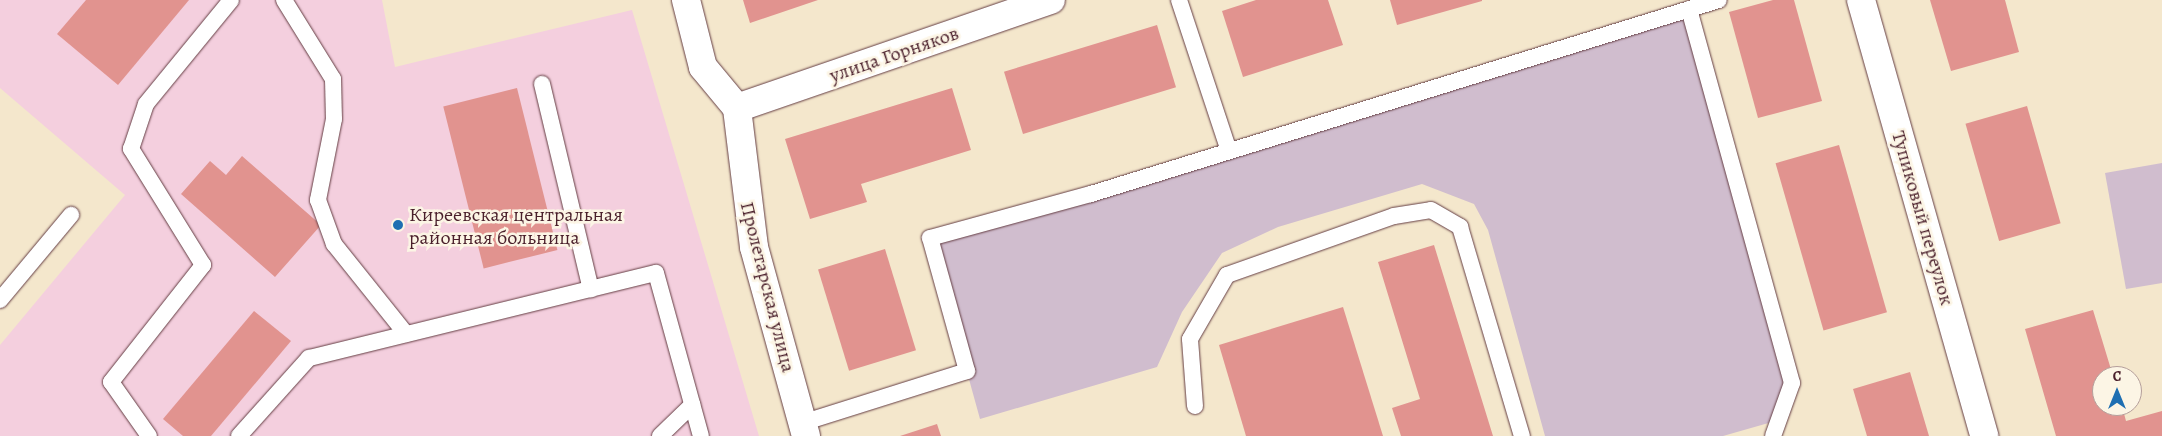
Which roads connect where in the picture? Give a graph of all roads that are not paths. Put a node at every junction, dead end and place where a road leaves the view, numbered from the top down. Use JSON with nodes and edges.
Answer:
{"nodes":[{"id":1,"x":231,"y":0,"type":"edge"},
{"id":2,"x":284,"y":0,"type":"edge"},
{"id":3,"x":686,"y":0,"type":"edge"},
{"id":4,"x":1051,"y":0,"type":"edge"},
{"id":5,"x":1180,"y":0,"type":"edge"},
{"id":6,"x":1719,"y":0,"type":"edge"},
{"id":7,"x":1862,"y":0,"type":"edge"},
{"id":8,"x":1689,"y":9,"type":"junction"},
{"id":9,"x":542,"y":84,"type":"dead end"},
{"id":10,"x":737,"y":108,"type":"junction"},
{"id":11,"x":1229,"y":151,"type":"junction"},
{"id":12,"x":71,"y":215,"type":"dead end"},
{"id":13,"x":591,"y":289,"type":"junction"},
{"id":14,"x":0,"y":300,"type":"edge"},
{"id":15,"x":406,"y":334,"type":"junction"},
{"id":16,"x":692,"y":405,"type":"junction"},
{"id":17,"x":1195,"y":406,"type":"dead end"},
{"id":18,"x":804,"y":429,"type":"edge"},
{"id":19,"x":149,"y":436,"type":"edge"},
{"id":20,"x":239,"y":436,"type":"edge"},
{"id":21,"x":660,"y":436,"type":"edge"},
{"id":22,"x":701,"y":436,"type":"edge"},
{"id":23,"x":1522,"y":436,"type":"edge"},
{"id":24,"x":1773,"y":436,"type":"edge"},
{"id":25,"x":1984,"y":436,"type":"edge"}],
"edges":[{"from":1,"to":19,"type":"lane"},
{"from":2,"to":15,"type":"lane"},
{"from":3,"to":10,"type":"main road"},
{"from":4,"to":10,"type":"main road","name":"улица Горняков"},
{"from":5,"to":11,"type":"lane"},
{"from":6,"to":8,"type":"lane"},
{"from":7,"to":25,"type":"main road","name":"Тупиковый переулок"},
{"from":8,"to":11,"type":"lane"},
{"from":8,"to":24,"type":"lane"},
{"from":9,"to":13,"type":"lane"},
{"from":10,"to":18,"type":"main road","name":"Пролетарская улица"},
{"from":11,"to":18,"type":"lane"},
{"from":12,"to":14,"type":"lane"},
{"from":13,"to":15,"type":"lane"},
{"from":13,"to":16,"type":"lane"},
{"from":15,"to":20,"type":"lane"},
{"from":16,"to":21,"type":"lane"},
{"from":16,"to":22,"type":"lane"},
{"from":17,"to":23,"type":"lane"}]}
